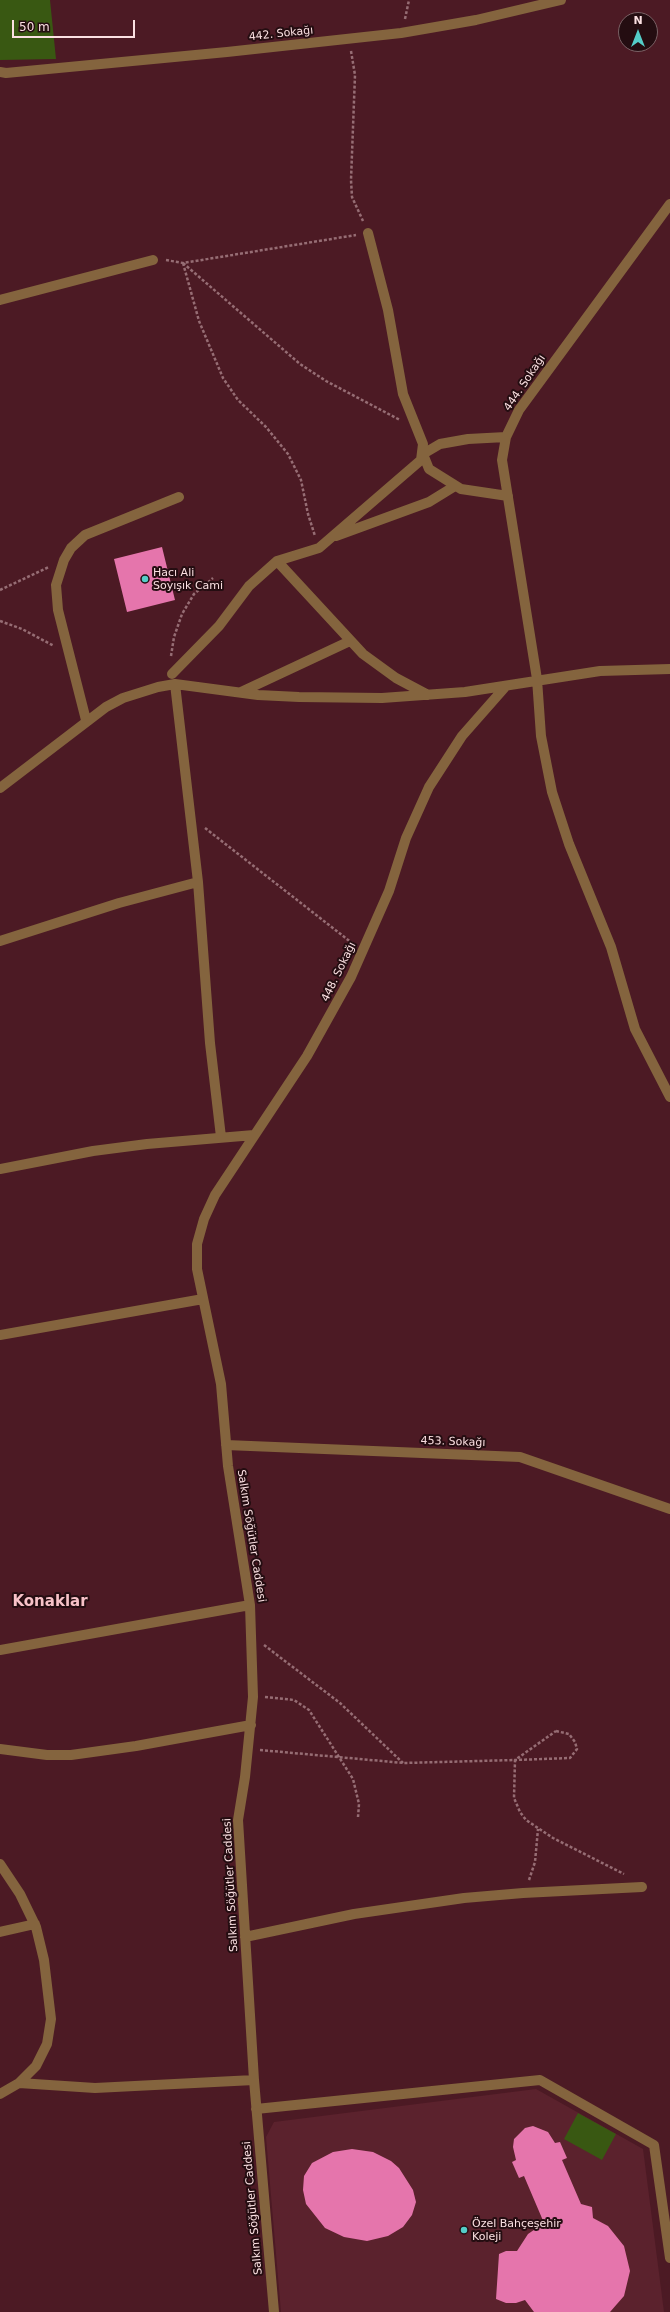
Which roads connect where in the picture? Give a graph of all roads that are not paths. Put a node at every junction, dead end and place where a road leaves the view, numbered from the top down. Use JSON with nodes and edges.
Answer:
{"nodes":[{"id":1,"x":561,"y":0,"type":"edge"},
{"id":2,"x":0,"y":72,"type":"edge"},
{"id":3,"x":670,"y":204,"type":"edge"},
{"id":4,"x":368,"y":233,"type":"road end"},
{"id":5,"x":153,"y":260,"type":"road end"},
{"id":6,"x":0,"y":300,"type":"edge"},
{"id":7,"x":506,"y":437,"type":"junction"},
{"id":8,"x":423,"y":454,"type":"junction"},
{"id":9,"x":455,"y":486,"type":"junction"},
{"id":10,"x":508,"y":496,"type":"junction"},
{"id":11,"x":179,"y":497,"type":"dead end"},
{"id":12,"x":333,"y":538,"type":"junction"},
{"id":13,"x":277,"y":561,"type":"junction"},
{"id":14,"x":350,"y":641,"type":"junction"},
{"id":15,"x":670,"y":669,"type":"edge"},
{"id":16,"x":172,"y":674,"type":"road end"},
{"id":17,"x":537,"y":680,"type":"junction"},
{"id":18,"x":175,"y":684,"type":"junction"},
{"id":19,"x":506,"y":686,"type":"junction"},
{"id":20,"x":240,"y":692,"type":"junction"},
{"id":21,"x":429,"y":695,"type":"junction"},
{"id":22,"x":86,"y":720,"type":"junction"},
{"id":23,"x":0,"y":788,"type":"edge"},
{"id":24,"x":198,"y":882,"type":"junction"},
{"id":25,"x":0,"y":941,"type":"edge"},
{"id":26,"x":670,"y":1097,"type":"edge"},
{"id":27,"x":254,"y":1135,"type":"junction"},
{"id":28,"x":221,"y":1137,"type":"junction"},
{"id":29,"x":0,"y":1169,"type":"edge"},
{"id":30,"x":197,"y":1269,"type":"joint"},
{"id":31,"x":203,"y":1299,"type":"junction"},
{"id":32,"x":0,"y":1335,"type":"edge"},
{"id":33,"x":226,"y":1445,"type":"junction"},
{"id":34,"x":670,"y":1509,"type":"edge"},
{"id":35,"x":250,"y":1605,"type":"junction"},
{"id":36,"x":0,"y":1650,"type":"edge"},
{"id":37,"x":251,"y":1725,"type":"junction"},
{"id":38,"x":0,"y":1749,"type":"edge"},
{"id":39,"x":0,"y":1864,"type":"edge"},
{"id":40,"x":642,"y":1887,"type":"road end"},
{"id":41,"x":35,"y":1924,"type":"junction"},
{"id":42,"x":0,"y":1932,"type":"edge"},
{"id":43,"x":245,"y":1937,"type":"junction"},
{"id":44,"x":254,"y":2080,"type":"junction"},
{"id":45,"x":19,"y":2083,"type":"junction"},
{"id":46,"x":0,"y":2094,"type":"edge"},
{"id":47,"x":256,"y":2108,"type":"junction"},
{"id":48,"x":670,"y":2258,"type":"edge"},
{"id":49,"x":274,"y":2312,"type":"edge"}],
"edges":[{"from":1,"to":2,"type":"street","name":"442. Sokağı"},
{"from":3,"to":7,"type":"street","name":"444. Sokağı"},
{"from":4,"to":8,"type":"street"},
{"from":5,"to":6,"type":"street"},
{"from":7,"to":8,"type":"street"},
{"from":7,"to":10,"type":"street","name":"444. Sokağı"},
{"from":8,"to":9,"type":"street"},
{"from":8,"to":12,"type":"street"},
{"from":9,"to":10,"type":"street"},
{"from":9,"to":12,"type":"street"},
{"from":10,"to":17,"type":"street","name":"444. Sokağı"},
{"from":11,"to":22,"type":"street"},
{"from":12,"to":13,"type":"street"},
{"from":13,"to":14,"type":"street"},
{"from":13,"to":16,"type":"street"},
{"from":14,"to":20,"type":"street"},
{"from":14,"to":21,"type":"street"},
{"from":15,"to":17,"type":"street"},
{"from":17,"to":19,"type":"street"},
{"from":17,"to":26,"type":"street","name":"444. Sokağı"},
{"from":18,"to":20,"type":"street"},
{"from":18,"to":22,"type":"street"},
{"from":18,"to":24,"type":"street"},
{"from":19,"to":21,"type":"street"},
{"from":19,"to":27,"type":"street","name":"448. Sokağı"},
{"from":20,"to":21,"type":"street"},
{"from":22,"to":23,"type":"street"},
{"from":24,"to":25,"type":"street"},
{"from":24,"to":28,"type":"street"},
{"from":27,"to":28,"type":"street"},
{"from":27,"to":30,"type":"street","name":"448. Sokağı"},
{"from":28,"to":29,"type":"street"},
{"from":30,"to":31,"type":"street","name":"Salkım Söğütler Caddesi"},
{"from":31,"to":32,"type":"street"},
{"from":31,"to":33,"type":"street","name":"Salkım Söğütler Caddesi"},
{"from":33,"to":34,"type":"street","name":"453. Sokağı"},
{"from":33,"to":35,"type":"street","name":"Salkım Söğütler Caddesi"},
{"from":35,"to":36,"type":"street"},
{"from":35,"to":37,"type":"street","name":"Salkım Söğütler Caddesi"},
{"from":37,"to":38,"type":"street"},
{"from":37,"to":43,"type":"street","name":"Salkım Söğütler Caddesi"},
{"from":39,"to":41,"type":"street"},
{"from":40,"to":43,"type":"street"},
{"from":41,"to":42,"type":"street"},
{"from":41,"to":45,"type":"street"},
{"from":43,"to":44,"type":"street","name":"Salkım Söğütler Caddesi"},
{"from":44,"to":45,"type":"street"},
{"from":44,"to":47,"type":"street","name":"Salkım Söğütler Caddesi"},
{"from":45,"to":46,"type":"street"},
{"from":47,"to":48,"type":"street"},
{"from":47,"to":49,"type":"street","name":"Salkım Söğütler Caddesi"}]}
